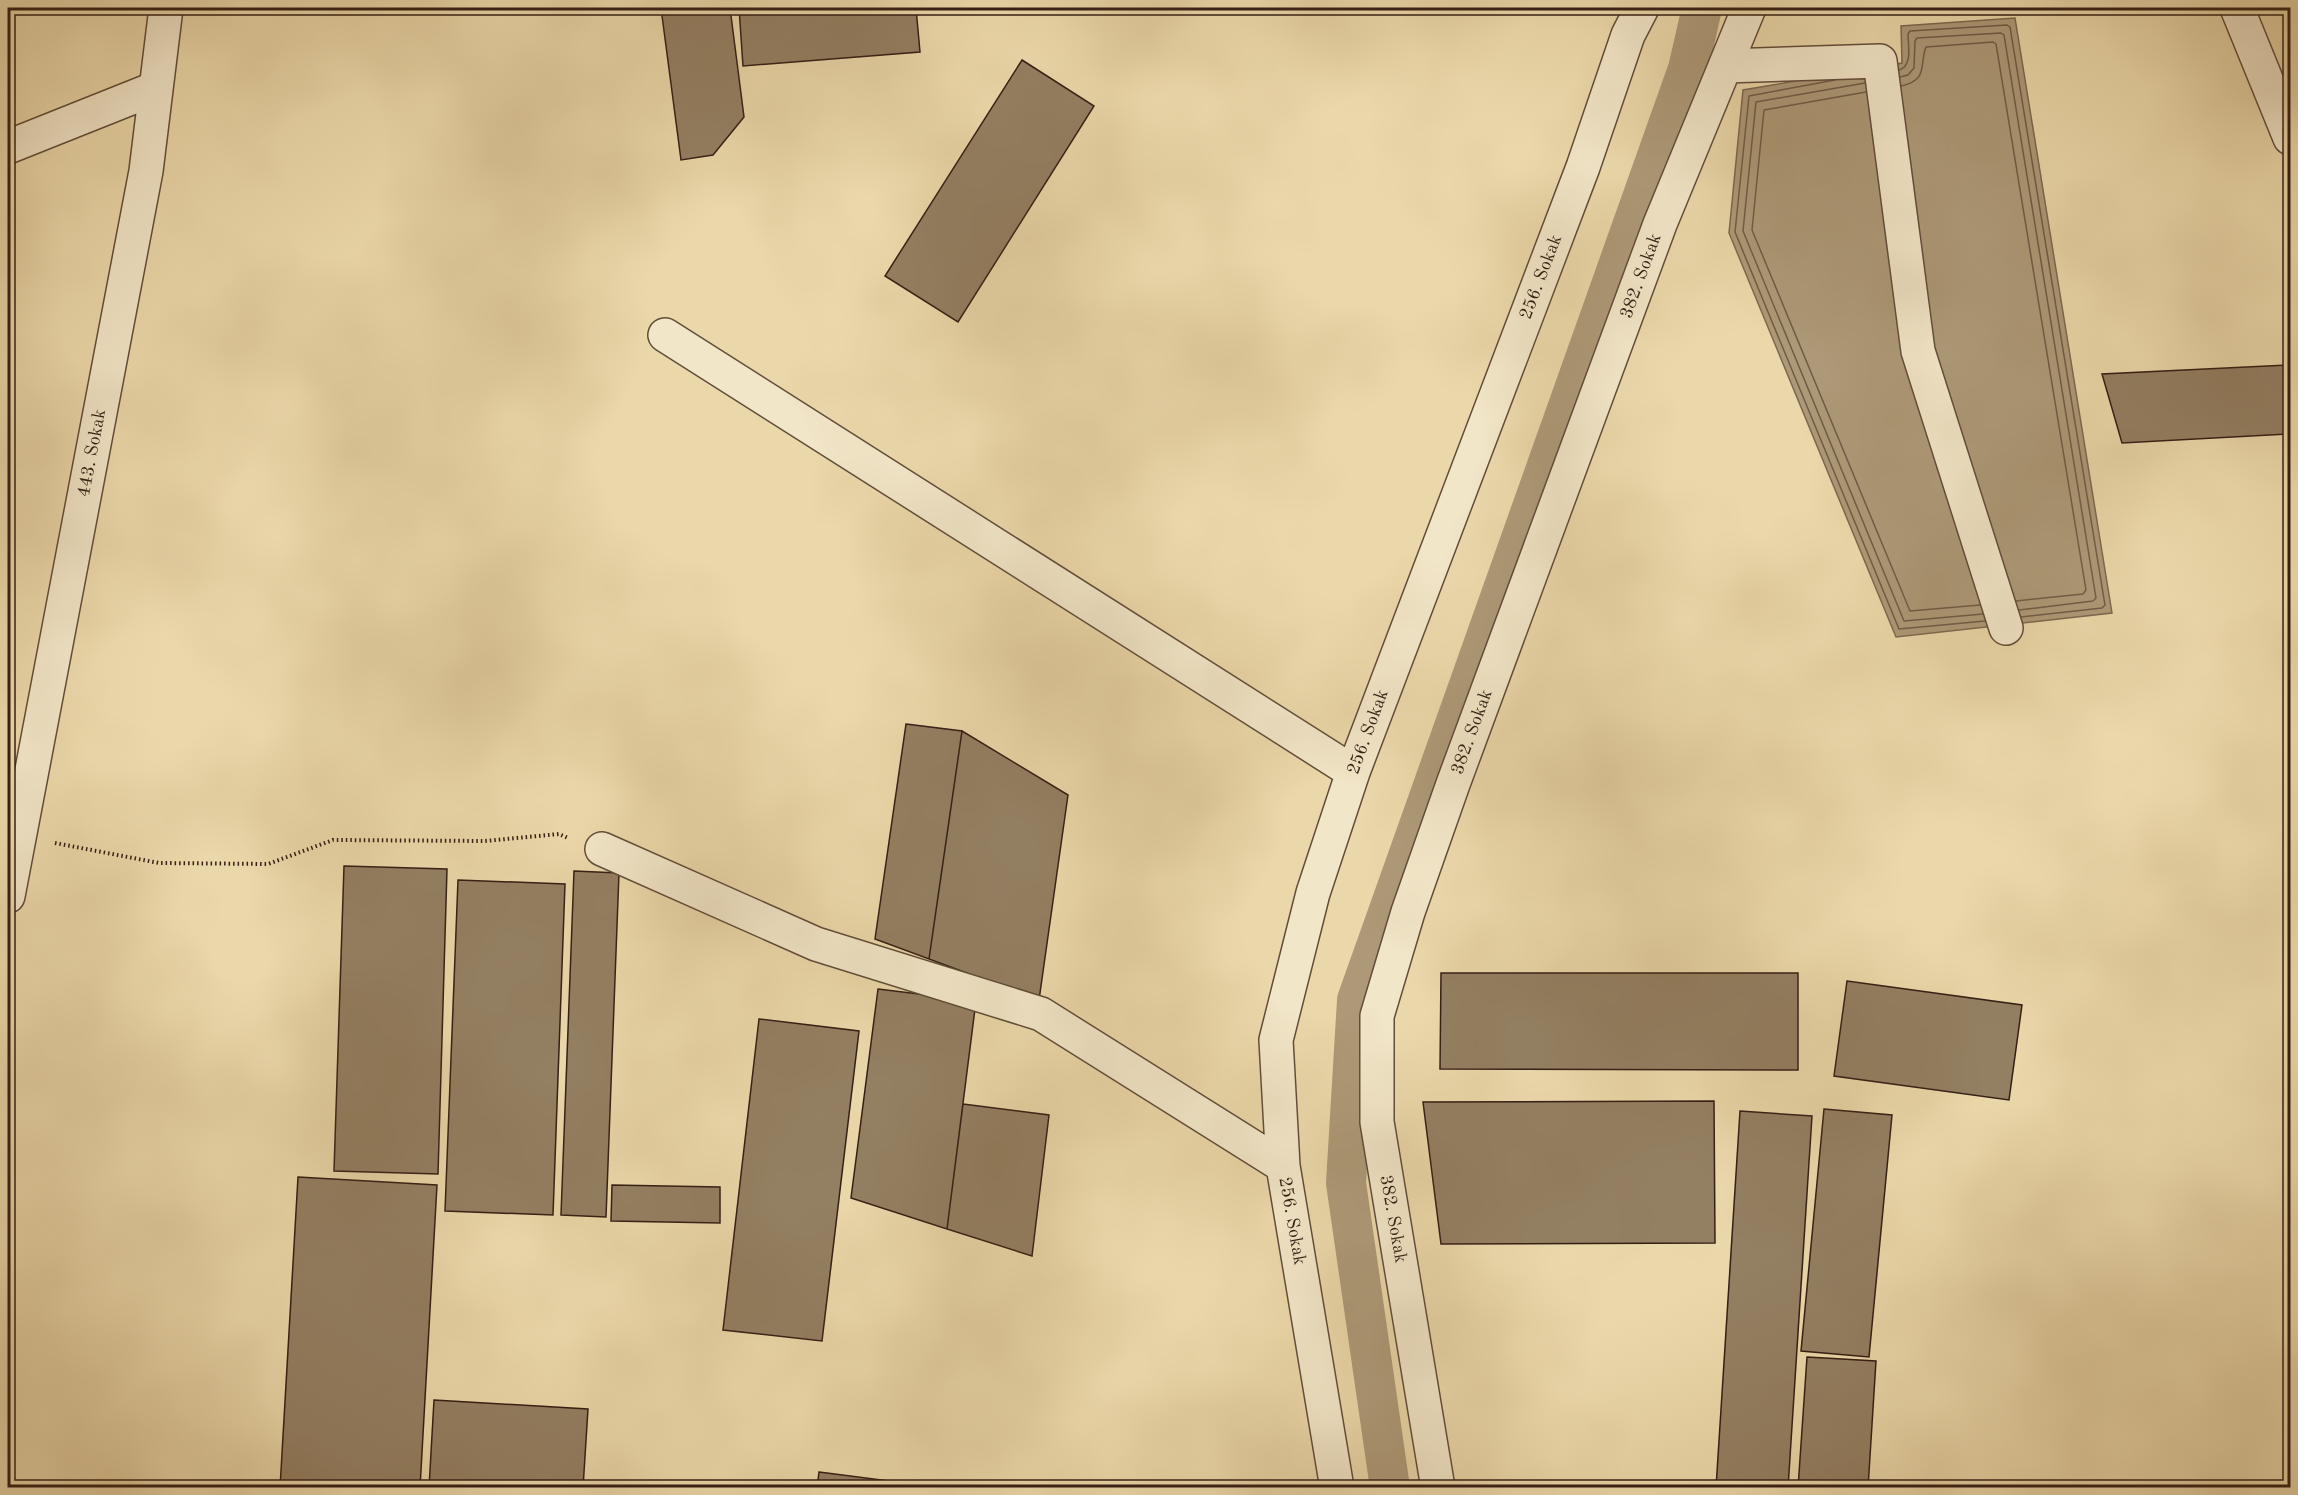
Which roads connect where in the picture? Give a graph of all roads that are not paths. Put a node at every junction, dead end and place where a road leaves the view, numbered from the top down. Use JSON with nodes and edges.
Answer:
{"nodes":[{"id":1,"x":166,"y":8,"type":"edge"},
{"id":2,"x":1642,"y":8,"type":"edge"},
{"id":3,"x":1749,"y":8,"type":"edge"},
{"id":4,"x":2236,"y":8,"type":"edge"},
{"id":5,"x":1725,"y":66,"type":"junction"},
{"id":6,"x":156,"y":88,"type":"junction"},
{"id":7,"x":2290,"y":138,"type":"edge"},
{"id":8,"x":8,"y":147,"type":"edge"},
{"id":9,"x":665,"y":335,"type":"dead end"},
{"id":10,"x":2006,"y":628,"type":"dead end"},
{"id":11,"x":1353,"y":772,"type":"junction"},
{"id":12,"x":602,"y":849,"type":"road end"},
{"id":13,"x":8,"y":896,"type":"edge"},
{"id":14,"x":1283,"y":1166,"type":"junction"},
{"id":15,"x":1337,"y":1488,"type":"edge"},
{"id":16,"x":1438,"y":1488,"type":"edge"}],
"edges":[{"from":1,"to":6,"type":"street","name":"443. Sokak"},
{"from":2,"to":11,"type":"street","name":"256. Sokak"},
{"from":3,"to":5,"type":"street","name":"382. Sokak"},
{"from":4,"to":7,"type":"street"},
{"from":5,"to":10,"type":"street"},
{"from":5,"to":16,"type":"street","name":"382. Sokak"},
{"from":6,"to":8,"type":"street"},
{"from":6,"to":13,"type":"street","name":"443. Sokak"},
{"from":9,"to":11,"type":"street"},
{"from":11,"to":14,"type":"street","name":"256. Sokak"},
{"from":12,"to":14,"type":"street"},
{"from":14,"to":15,"type":"street","name":"256. Sokak"}]}
